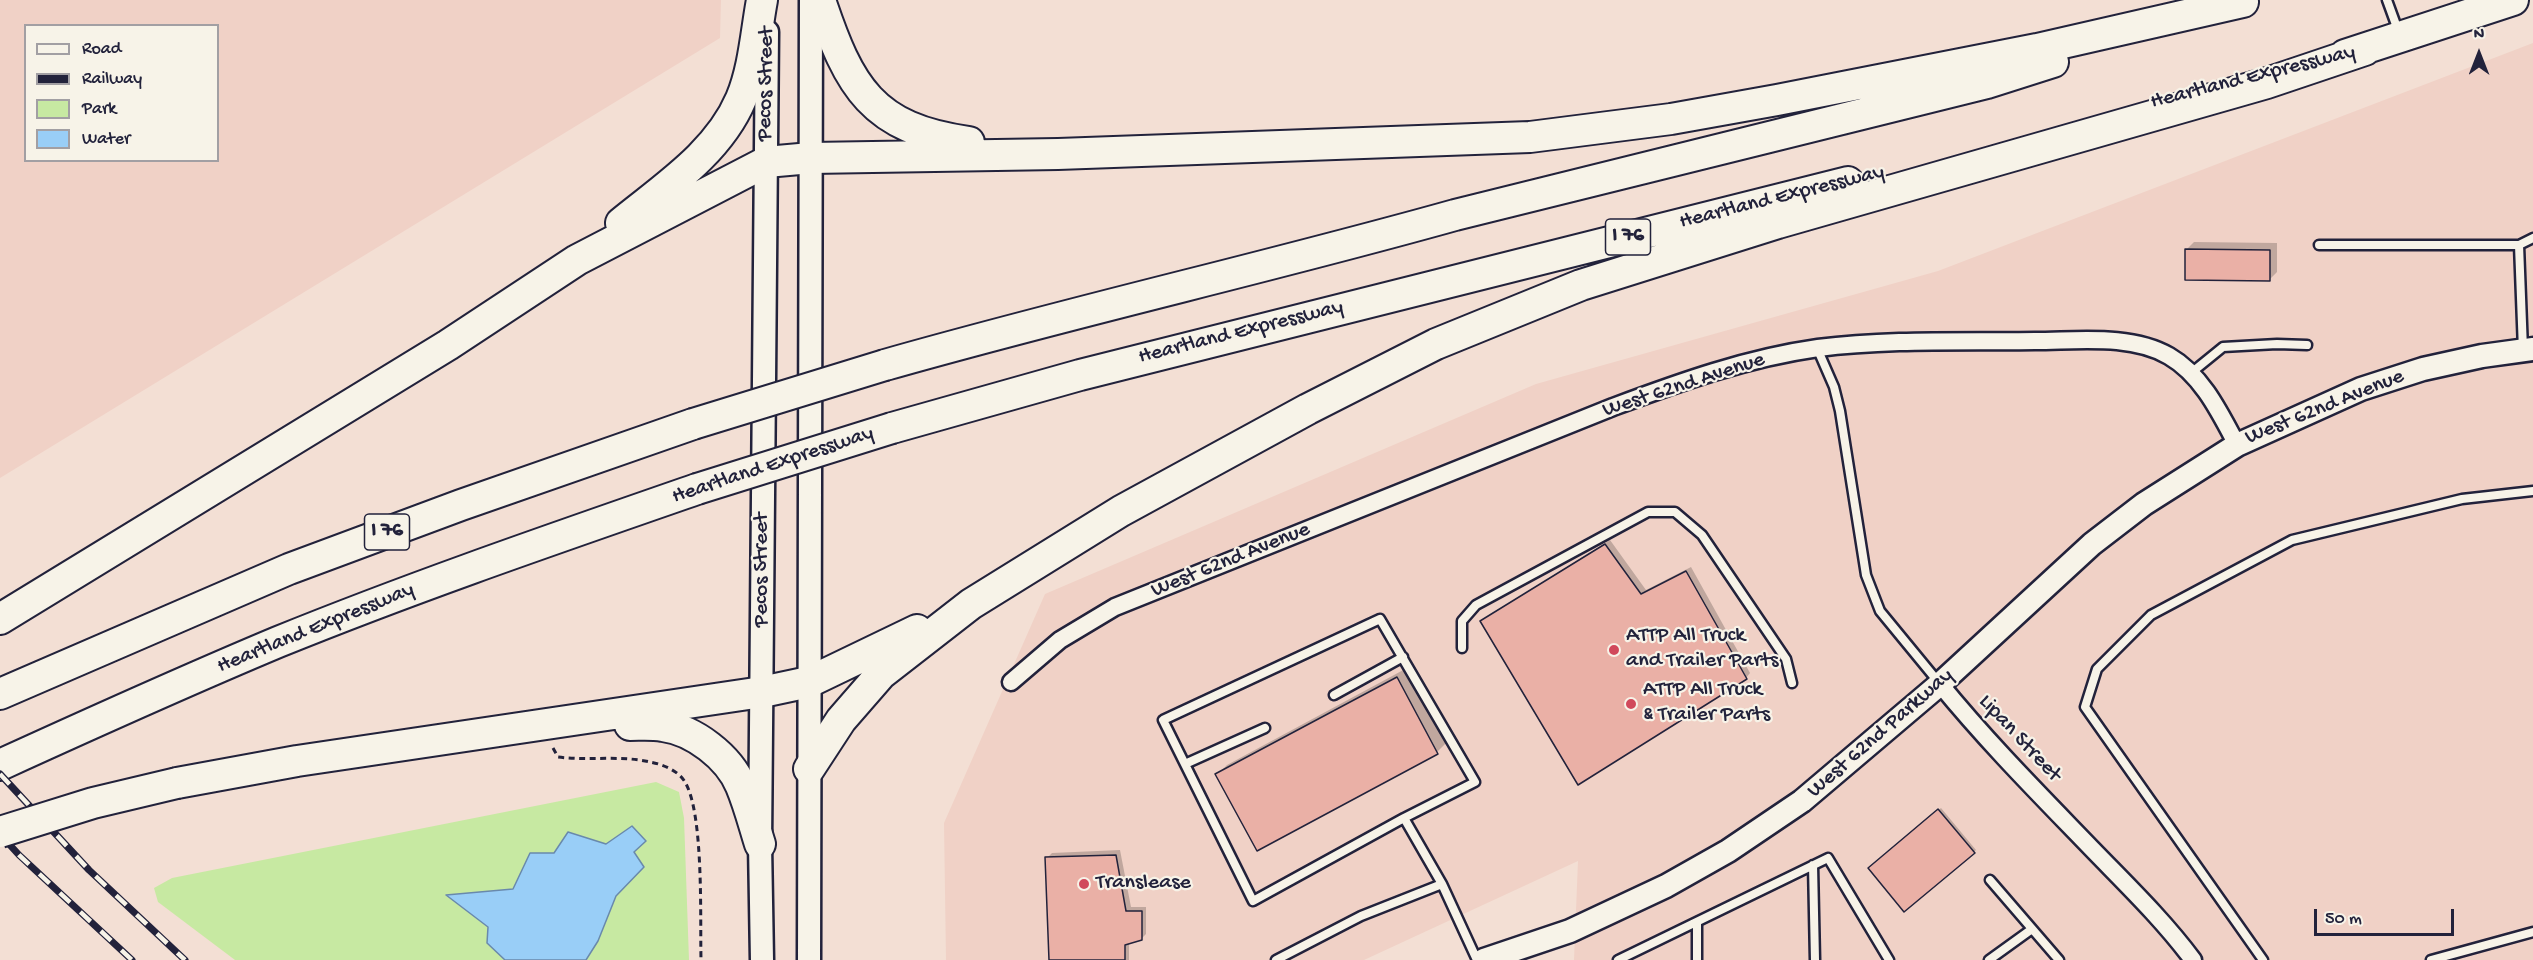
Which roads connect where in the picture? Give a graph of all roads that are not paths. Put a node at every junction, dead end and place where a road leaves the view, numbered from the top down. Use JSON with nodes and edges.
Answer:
{"nodes":[{"id":1,"x":762,"y":0,"type":"edge"},
{"id":2,"x":768,"y":0,"type":"edge"},
{"id":3,"x":811,"y":0,"type":"edge"},
{"id":4,"x":820,"y":0,"type":"edge"},
{"id":5,"x":2387,"y":0,"type":"edge"},
{"id":6,"x":2513,"y":0,"type":"edge"},
{"id":7,"x":2247,"y":1,"type":"edge"},
{"id":8,"x":2400,"y":38,"type":"junction"},
{"id":9,"x":2365,"y":50,"type":"junction"},
{"id":10,"x":1058,"y":154,"type":"junction"},
{"id":11,"x":811,"y":158,"type":"junction"},
{"id":12,"x":766,"y":162,"type":"junction"},
{"id":13,"x":2533,"y":238,"type":"edge"},
{"id":14,"x":2319,"y":245,"type":"dead end"},
{"id":15,"x":2519,"y":245,"type":"junction"},
{"id":16,"x":577,"y":260,"type":"junction"},
{"id":17,"x":2307,"y":345,"type":"dead end"},
{"id":18,"x":1817,"y":348,"type":"junction"},
{"id":19,"x":2528,"y":350,"type":"edge"},
{"id":20,"x":2191,"y":373,"type":"junction"},
{"id":21,"x":2237,"y":445,"type":"junction"},
{"id":22,"x":2533,"y":491,"type":"edge"},
{"id":23,"x":971,"y":604,"type":"junction"},
{"id":24,"x":0,"y":619,"type":"edge"},
{"id":25,"x":1462,"y":648,"type":"dead end"},
{"id":26,"x":1403,"y":657,"type":"junction"},
{"id":27,"x":809,"y":682,"type":"junction"},
{"id":28,"x":1011,"y":682,"type":"dead end"},
{"id":29,"x":1792,"y":683,"type":"dead end"},
{"id":30,"x":1941,"y":684,"type":"junction"},
{"id":31,"x":762,"y":692,"type":"junction"},
{"id":32,"x":0,"y":694,"type":"edge"},
{"id":33,"x":1334,"y":695,"type":"dead end"},
{"id":34,"x":548,"y":725,"type":"junction"},
{"id":35,"x":1265,"y":728,"type":"dead end"},
{"id":36,"x":1185,"y":764,"type":"junction"},
{"id":37,"x":0,"y":765,"type":"edge"},
{"id":38,"x":809,"y":769,"type":"junction"},
{"id":39,"x":1404,"y":818,"type":"junction"},
{"id":40,"x":0,"y":832,"type":"edge"},
{"id":41,"x":760,"y":844,"type":"junction"},
{"id":42,"x":1813,"y":865,"type":"junction"},
{"id":43,"x":1990,"y":880,"type":"dead end"},
{"id":44,"x":1442,"y":884,"type":"junction"},
{"id":45,"x":1697,"y":922,"type":"junction"},
{"id":46,"x":2032,"y":929,"type":"junction"},
{"id":47,"x":2533,"y":932,"type":"edge"},
{"id":48,"x":762,"y":960,"type":"edge"},
{"id":49,"x":809,"y":960,"type":"edge"},
{"id":50,"x":1276,"y":960,"type":"edge"},
{"id":51,"x":1477,"y":960,"type":"edge"},
{"id":52,"x":1484,"y":960,"type":"edge"},
{"id":53,"x":1618,"y":960,"type":"edge"},
{"id":54,"x":1697,"y":960,"type":"edge"},
{"id":55,"x":1815,"y":960,"type":"edge"},
{"id":56,"x":1889,"y":960,"type":"edge"},
{"id":57,"x":1989,"y":960,"type":"edge"},
{"id":58,"x":2059,"y":960,"type":"edge"},
{"id":59,"x":2193,"y":960,"type":"edge"},
{"id":60,"x":2263,"y":960,"type":"edge"},
{"id":61,"x":2431,"y":960,"type":"edge"}],
"edges":[{"from":1,"to":16,"type":"highway"},
{"from":2,"to":12,"type":"main road","name":"Pecos Street"},
{"from":3,"to":11,"type":"main road","name":"Pecos Street"},
{"from":4,"to":10,"type":"highway"},
{"from":5,"to":8,"type":"lane"},
{"from":6,"to":8,"type":"highway","name":"Heartland Expressway","number":"I 76"},
{"from":7,"to":10,"type":"highway"},
{"from":7,"to":32,"type":"highway","number":"I 76","bridge":true},
{"from":8,"to":9,"type":"highway","name":"Heartland Expressway","number":"I 76"},
{"from":9,"to":23,"type":"highway"},
{"from":9,"to":37,"type":"highway","name":"Heartland Expressway","number":"I 76","bridge":true},
{"from":10,"to":11,"type":"highway"},
{"from":11,"to":12,"type":"highway"},
{"from":11,"to":27,"type":"main road","name":"Pecos Street"},
{"from":12,"to":16,"type":"highway"},
{"from":12,"to":31,"type":"main road","name":"Pecos Street"},
{"from":13,"to":15,"type":"lane"},
{"from":14,"to":15,"type":"lane"},
{"from":15,"to":19,"type":"lane"},
{"from":16,"to":24,"type":"highway"},
{"from":17,"to":20,"type":"lane"},
{"from":18,"to":20,"type":"street","name":"West 62nd Avenue"},
{"from":18,"to":28,"type":"street","name":"West 62nd Avenue"},
{"from":18,"to":30,"type":"lane","name":"Lipan Street"},
{"from":19,"to":21,"type":"main road","name":"West 62nd Avenue"},
{"from":20,"to":21,"type":"street","name":"West 62nd Avenue"},
{"from":21,"to":30,"type":"main road","name":"West 62nd Parkway"},
{"from":22,"to":60,"type":"lane"},
{"from":23,"to":27,"type":"highway"},
{"from":23,"to":38,"type":"highway"},
{"from":25,"to":29,"type":"lane"},
{"from":26,"to":33,"type":"lane"},
{"from":26,"to":36,"type":"lane"},
{"from":26,"to":39,"type":"lane"},
{"from":27,"to":31,"type":"highway"},
{"from":27,"to":38,"type":"main road","name":"Pecos Street"},
{"from":30,"to":52,"type":"main road","name":"West 62nd Parkway"},
{"from":30,"to":59,"type":"street","name":"Lipan Street"},
{"from":31,"to":34,"type":"highway"},
{"from":31,"to":41,"type":"main road","name":"Pecos Street"},
{"from":34,"to":40,"type":"highway","bridge":true},
{"from":34,"to":41,"type":"highway"},
{"from":35,"to":36,"type":"lane"},
{"from":36,"to":39,"type":"lane"},
{"from":38,"to":49,"type":"main road","name":"Pecos Street"},
{"from":39,"to":44,"type":"lane"},
{"from":41,"to":48,"type":"main road","name":"Pecos Street"},
{"from":42,"to":45,"type":"lane"},
{"from":42,"to":55,"type":"lane"},
{"from":42,"to":56,"type":"lane"},
{"from":43,"to":46,"type":"lane"},
{"from":44,"to":50,"type":"lane"},
{"from":44,"to":51,"type":"lane"},
{"from":45,"to":53,"type":"lane"},
{"from":45,"to":54,"type":"lane"},
{"from":46,"to":57,"type":"lane"},
{"from":46,"to":58,"type":"lane"},
{"from":47,"to":61,"type":"lane"}]}
